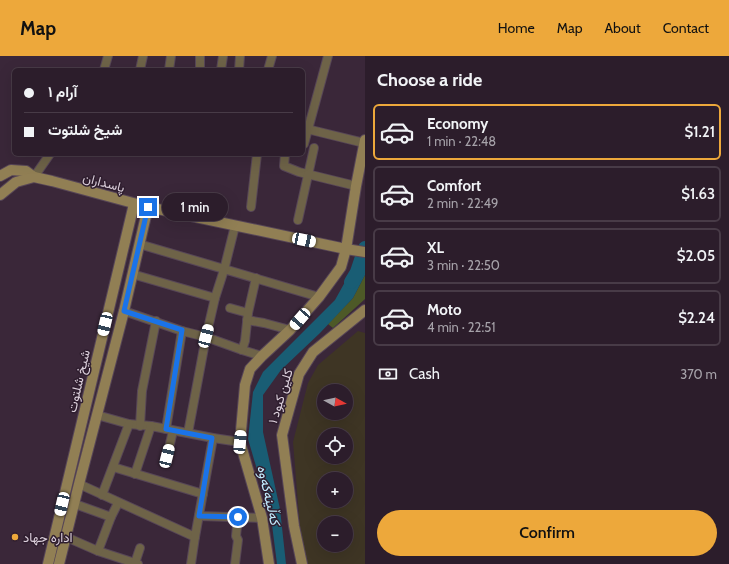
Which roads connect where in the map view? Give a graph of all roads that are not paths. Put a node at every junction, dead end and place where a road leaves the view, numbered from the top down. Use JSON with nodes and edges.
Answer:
{"nodes":[{"id":1,"x":108,"y":56,"type":"edge"},
{"id":2,"x":143,"y":56,"type":"edge"},
{"id":3,"x":171,"y":56,"type":"edge"},
{"id":4,"x":223,"y":56,"type":"edge"},
{"id":5,"x":240,"y":56,"type":"edge"},
{"id":6,"x":272,"y":56,"type":"edge"},
{"id":7,"x":328,"y":56,"type":"edge"},
{"id":8,"x":105,"y":68,"type":"edge"},
{"id":9,"x":140,"y":68,"type":"edge"},
{"id":10,"x":169,"y":68,"type":"edge"},
{"id":11,"x":221,"y":68,"type":"edge"},
{"id":12,"x":239,"y":68,"type":"edge"},
{"id":13,"x":269,"y":68,"type":"edge"},
{"id":14,"x":307,"y":130,"type":"junction"},
{"id":15,"x":305,"y":139,"type":"edge"},
{"id":16,"x":365,"y":141,"type":"edge"},
{"id":17,"x":314,"y":148,"type":"dead end"},
{"id":18,"x":49,"y":156,"type":"edge"},
{"id":19,"x":257,"y":156,"type":"edge"},
{"id":20,"x":285,"y":156,"type":"edge"},
{"id":21,"x":308,"y":174,"type":"junction"},
{"id":22,"x":0,"y":176,"type":"edge"},
{"id":23,"x":34,"y":177,"type":"junction"},
{"id":24,"x":356,"y":186,"type":"junction"},
{"id":25,"x":0,"y":195,"type":"edge"},
{"id":26,"x":134,"y":204,"type":"junction"},
{"id":27,"x":148,"y":207,"type":"junction"},
{"id":28,"x":251,"y":207,"type":"dead end"},
{"id":29,"x":298,"y":220,"type":"dead end"},
{"id":30,"x":235,"y":226,"type":"junction"},
{"id":31,"x":139,"y":244,"type":"junction"},
{"id":32,"x":346,"y":249,"type":"junction"},
{"id":33,"x":365,"y":252,"type":"edge"},
{"id":34,"x":224,"y":270,"type":"junction"},
{"id":35,"x":132,"y":274,"type":"junction"},
{"id":36,"x":256,"y":278,"type":"junction"},
{"id":37,"x":319,"y":297,"type":"junction"},
{"id":38,"x":215,"y":298,"type":"junction"},
{"id":39,"x":230,"y":308,"type":"dead end"},
{"id":40,"x":365,"y":310,"type":"edge"},
{"id":41,"x":124,"y":311,"type":"junction"},
{"id":42,"x":247,"y":316,"type":"junction"},
{"id":43,"x":156,"y":321,"type":"junction"},
{"id":44,"x":182,"y":330,"type":"junction"},
{"id":45,"x":290,"y":330,"type":"junction"},
{"id":46,"x":206,"y":336,"type":"junction"},
{"id":47,"x":242,"y":350,"type":"junction"},
{"id":48,"x":262,"y":356,"type":"junction"},
{"id":49,"x":97,"y":415,"type":"junction"},
{"id":50,"x":129,"y":424,"type":"junction"},
{"id":51,"x":140,"y":426,"type":"junction"},
{"id":52,"x":151,"y":426,"type":"junction"},
{"id":53,"x":170,"y":430,"type":"junction"},
{"id":54,"x":188,"y":433,"type":"junction"},
{"id":55,"x":212,"y":438,"type":"junction"},
{"id":56,"x":240,"y":442,"type":"junction"},
{"id":57,"x":167,"y":456,"type":"dead end"},
{"id":58,"x":113,"y":467,"type":"junction"},
{"id":59,"x":134,"y":474,"type":"junction"},
{"id":60,"x":79,"y":484,"type":"junction"},
{"id":61,"x":203,"y":494,"type":"junction"},
{"id":62,"x":102,"y":495,"type":"junction"},
{"id":63,"x":118,"y":503,"type":"junction"},
{"id":64,"x":75,"y":504,"type":"junction"},
{"id":65,"x":199,"y":516,"type":"junction"},
{"id":66,"x":111,"y":517,"type":"junction"},
{"id":67,"x":238,"y":517,"type":"junction"},
{"id":68,"x":262,"y":518,"type":"junction"},
{"id":69,"x":66,"y":537,"type":"junction"},
{"id":70,"x":195,"y":537,"type":"junction"},
{"id":71,"x":140,"y":548,"type":"dead end"},
{"id":72,"x":98,"y":551,"type":"junction"},
{"id":73,"x":132,"y":563,"type":"edge"},
{"id":74,"x":48,"y":564,"type":"edge"},
{"id":75,"x":59,"y":564,"type":"edge"},
{"id":76,"x":191,"y":564,"type":"edge"},
{"id":77,"x":235,"y":564,"type":"edge"},
{"id":78,"x":270,"y":564,"type":"edge"},
{"id":79,"x":302,"y":564,"type":"edge"}],
"edges":[{"from":1,"to":8,"type":"street"},
{"from":2,"to":9,"type":"street"},
{"from":3,"to":10,"type":"street"},
{"from":4,"to":11,"type":"street"},
{"from":5,"to":12,"type":"street"},
{"from":6,"to":13,"type":"street"},
{"from":7,"to":14,"type":"street"},
{"from":14,"to":15,"type":"street"},
{"from":14,"to":16,"type":"street"},
{"from":16,"to":24,"type":"main road"},
{"from":17,"to":21,"type":"street"},
{"from":18,"to":23,"type":"street"},
{"from":19,"to":28,"type":"street"},
{"from":20,"to":21,"type":"street"},
{"from":21,"to":24,"type":"street"},
{"from":21,"to":29,"type":"street"},
{"from":22,"to":23,"type":"main road"},
{"from":23,"to":25,"type":"main road","name":"پاسداران"},
{"from":23,"to":26,"type":"main road","name":"پاسداران"},
{"from":24,"to":32,"type":"main road"},
{"from":26,"to":27,"type":"main road","name":"پاسداران"},
{"from":26,"to":74,"type":"main road","name":"شیخ شلتوت"},
{"from":27,"to":30,"type":"main road","name":"پاسداران"},
{"from":27,"to":31,"type":"main road","name":"شیخ شلتوت"},
{"from":30,"to":32,"type":"main road","name":"پاسداران"},
{"from":30,"to":34,"type":"street"},
{"from":31,"to":34,"type":"street"},
{"from":31,"to":35,"type":"main road","name":"شیخ شلتوت"},
{"from":32,"to":33,"type":"main road","name":"پاسداران"},
{"from":32,"to":37,"type":"main road"},
{"from":34,"to":36,"type":"street"},
{"from":34,"to":38,"type":"street"},
{"from":35,"to":38,"type":"street"},
{"from":35,"to":41,"type":"main road","name":"شیخ شلتوت"},
{"from":36,"to":37,"type":"street"},
{"from":36,"to":42,"type":"street"},
{"from":37,"to":45,"type":"main road"},
{"from":38,"to":46,"type":"street"},
{"from":39,"to":42,"type":"street"},
{"from":40,"to":79,"type":"main road","name":"کلین کبود ۱"},
{"from":41,"to":43,"type":"street"},
{"from":41,"to":49,"type":"main road","name":"شیخ شلتوت"},
{"from":42,"to":45,"type":"street"},
{"from":42,"to":47,"type":"street"},
{"from":43,"to":44,"type":"street"},
{"from":43,"to":51,"type":"street"},
{"from":44,"to":46,"type":"street"},
{"from":44,"to":53,"type":"street"},
{"from":45,"to":48,"type":"main road"},
{"from":46,"to":47,"type":"street"},
{"from":46,"to":54,"type":"street"},
{"from":47,"to":48,"type":"street"},
{"from":48,"to":56,"type":"main road"},
{"from":49,"to":50,"type":"street"},
{"from":49,"to":60,"type":"main road","name":"شیخ شلتوت"},
{"from":50,"to":51,"type":"street"},
{"from":50,"to":58,"type":"street"},
{"from":51,"to":52,"type":"street"},
{"from":52,"to":53,"type":"street"},
{"from":52,"to":59,"type":"street"},
{"from":53,"to":54,"type":"street"},
{"from":53,"to":57,"type":"street"},
{"from":54,"to":55,"type":"street"},
{"from":55,"to":56,"type":"street"},
{"from":55,"to":61,"type":"street"},
{"from":56,"to":68,"type":"main road"},
{"from":58,"to":59,"type":"street"},
{"from":58,"to":62,"type":"street"},
{"from":59,"to":61,"type":"street"},
{"from":60,"to":62,"type":"street"},
{"from":60,"to":64,"type":"main road","name":"شیخ شلتوت"},
{"from":61,"to":65,"type":"street"},
{"from":62,"to":63,"type":"street"},
{"from":63,"to":66,"type":"street"},
{"from":63,"to":70,"type":"street"},
{"from":64,"to":66,"type":"street"},
{"from":64,"to":69,"type":"main road","name":"شیخ شلتوت"},
{"from":65,"to":67,"type":"street"},
{"from":65,"to":70,"type":"street"},
{"from":66,"to":72,"type":"street"},
{"from":67,"to":68,"type":"street"},
{"from":67,"to":77,"type":"street"},
{"from":68,"to":78,"type":"main road"},
{"from":69,"to":72,"type":"street"},
{"from":69,"to":75,"type":"main road","name":"شیخ شلتوت"},
{"from":70,"to":76,"type":"street"},
{"from":71,"to":73,"type":"street"},
{"from":72,"to":73,"type":"street"}]}
